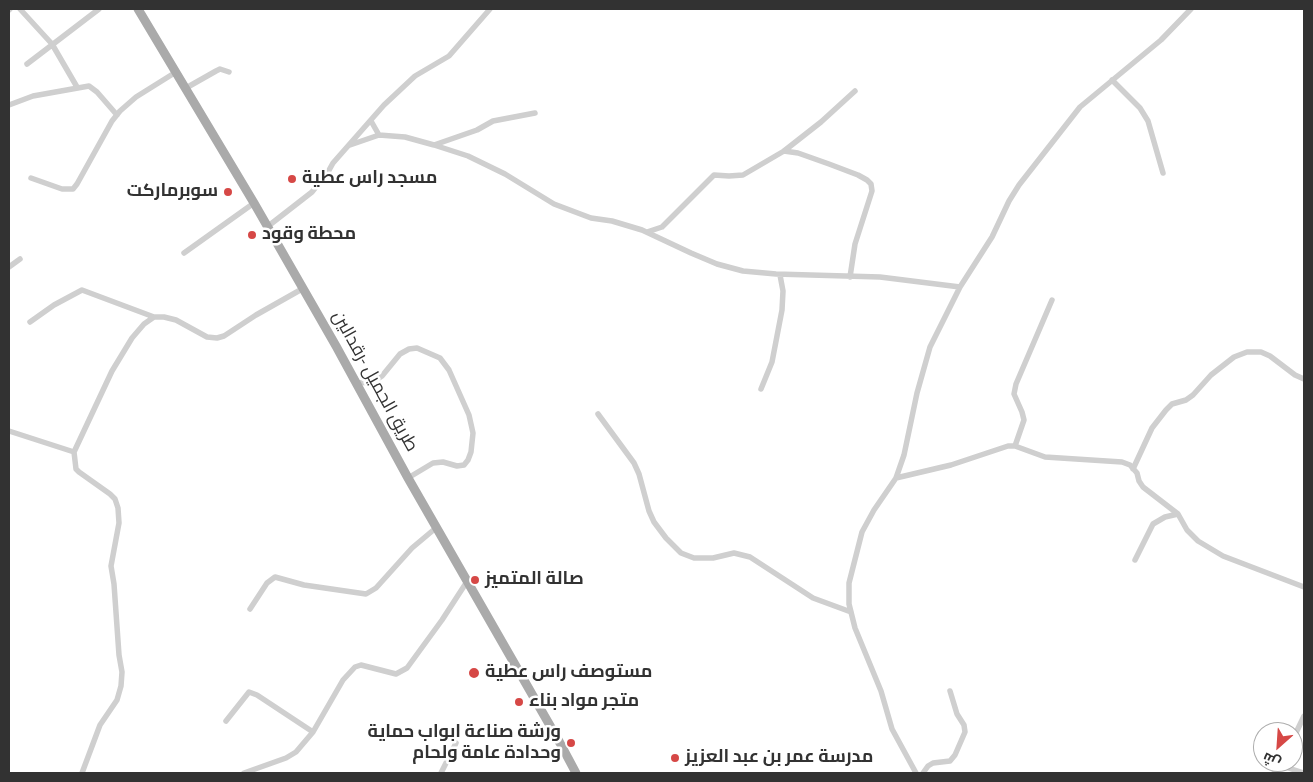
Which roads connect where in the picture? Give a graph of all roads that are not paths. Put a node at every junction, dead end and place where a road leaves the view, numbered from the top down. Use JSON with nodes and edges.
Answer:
{"nodes":[{"id":1,"x":20,"y":9,"type":"edge"},
{"id":2,"x":99,"y":9,"type":"edge"},
{"id":3,"x":138,"y":9,"type":"edge"},
{"id":4,"x":490,"y":9,"type":"edge"},
{"id":5,"x":1191,"y":9,"type":"edge"},
{"id":6,"x":52,"y":44,"type":"junction"},
{"id":7,"x":27,"y":64,"type":"dead end"},
{"id":8,"x":176,"y":72,"type":"junction"},
{"id":9,"x":230,"y":72,"type":"dead end"},
{"id":10,"x":1112,"y":80,"type":"junction"},
{"id":11,"x":77,"y":87,"type":"junction"},
{"id":12,"x":186,"y":88,"type":"junction"},
{"id":13,"x":855,"y":91,"type":"dead end"},
{"id":14,"x":9,"y":105,"type":"edge"},
{"id":15,"x":535,"y":113,"type":"dead end"},
{"id":16,"x":117,"y":115,"type":"junction"},
{"id":17,"x":370,"y":121,"type":"junction"},
{"id":18,"x":379,"y":135,"type":"junction"},
{"id":19,"x":434,"y":144,"type":"junction"},
{"id":20,"x":350,"y":145,"type":"junction"},
{"id":21,"x":784,"y":151,"type":"junction"},
{"id":22,"x":1163,"y":172,"type":"dead end"},
{"id":23,"x":31,"y":178,"type":"dead end"},
{"id":24,"x":254,"y":203,"type":"junction"},
{"id":25,"x":267,"y":227,"type":"junction"},
{"id":26,"x":647,"y":232,"type":"junction"},
{"id":27,"x":184,"y":253,"type":"dead end"},
{"id":28,"x":20,"y":259,"type":"dead end"},
{"id":29,"x":9,"y":267,"type":"edge"},
{"id":30,"x":780,"y":274,"type":"junction"},
{"id":31,"x":850,"y":277,"type":"junction"},
{"id":32,"x":960,"y":287,"type":"junction"},
{"id":33,"x":302,"y":289,"type":"junction"},
{"id":34,"x":1052,"y":300,"type":"dead end"},
{"id":35,"x":154,"y":317,"type":"junction"},
{"id":36,"x":30,"y":322,"type":"dead end"},
{"id":37,"x":1304,"y":379,"type":"edge"},
{"id":38,"x":357,"y":383,"type":"junction"},
{"id":39,"x":761,"y":389,"type":"dead end"},
{"id":40,"x":598,"y":414,"type":"dead end"},
{"id":41,"x":9,"y":432,"type":"edge"},
{"id":42,"x":1015,"y":446,"type":"junction"},
{"id":43,"x":74,"y":452,"type":"junction"},
{"id":44,"x":1133,"y":469,"type":"junction"},
{"id":45,"x":408,"y":478,"type":"junction"},
{"id":46,"x":896,"y":478,"type":"junction"},
{"id":47,"x":1178,"y":514,"type":"junction"},
{"id":48,"x":436,"y":527,"type":"junction"},
{"id":49,"x":1135,"y":560,"type":"dead end"},
{"id":50,"x":468,"y":580,"type":"junction"},
{"id":51,"x":1304,"y":587,"type":"edge"},
{"id":52,"x":250,"y":609,"type":"dead end"},
{"id":53,"x":851,"y":612,"type":"junction"},
{"id":54,"x":950,"y":691,"type":"dead end"},
{"id":55,"x":226,"y":720,"type":"dead end"},
{"id":56,"x":312,"y":732,"type":"junction"},
{"id":57,"x":456,"y":743,"type":"dead end"},
{"id":58,"x":82,"y":773,"type":"edge"},
{"id":59,"x":244,"y":773,"type":"edge"},
{"id":60,"x":441,"y":773,"type":"edge"},
{"id":61,"x":576,"y":773,"type":"edge"},
{"id":62,"x":916,"y":773,"type":"edge"},
{"id":63,"x":923,"y":773,"type":"edge"}],
"edges":[{"from":1,"to":6,"type":"street"},
{"from":2,"to":6,"type":"street"},
{"from":3,"to":8,"type":"main road","name":"طريق الجميل -رقدالين"},
{"from":4,"to":17,"type":"street"},
{"from":5,"to":10,"type":"street"},
{"from":6,"to":7,"type":"street"},
{"from":6,"to":11,"type":"street"},
{"from":8,"to":12,"type":"main road","name":"طريق الجميل -رقدالين"},
{"from":8,"to":16,"type":"street"},
{"from":9,"to":12,"type":"street"},
{"from":10,"to":22,"type":"street"},
{"from":10,"to":32,"type":"street"},
{"from":11,"to":14,"type":"street"},
{"from":11,"to":16,"type":"street"},
{"from":12,"to":24,"type":"main road","name":"طريق الجميل -رقدالين"},
{"from":13,"to":21,"type":"street"},
{"from":15,"to":19,"type":"street"},
{"from":16,"to":23,"type":"street"},
{"from":17,"to":18,"type":"street"},
{"from":17,"to":20,"type":"street"},
{"from":18,"to":19,"type":"street"},
{"from":18,"to":20,"type":"street"},
{"from":19,"to":26,"type":"street"},
{"from":20,"to":25,"type":"street"},
{"from":21,"to":26,"type":"street"},
{"from":21,"to":31,"type":"street"},
{"from":24,"to":25,"type":"main road","name":"طريق الجميل -رقدالين"},
{"from":24,"to":27,"type":"street"},
{"from":25,"to":33,"type":"main road","name":"طريق الجميل -رقدالين"},
{"from":26,"to":30,"type":"street"},
{"from":28,"to":29,"type":"street"},
{"from":30,"to":31,"type":"street"},
{"from":30,"to":39,"type":"street"},
{"from":31,"to":32,"type":"street"},
{"from":32,"to":46,"type":"street"},
{"from":33,"to":35,"type":"street"},
{"from":33,"to":38,"type":"main road","name":"طريق الجميل -رقدالين"},
{"from":34,"to":42,"type":"street"},
{"from":35,"to":36,"type":"street"},
{"from":35,"to":43,"type":"street"},
{"from":37,"to":44,"type":"street"},
{"from":38,"to":45,"type":"main road","name":"طريق الجميل -رقدالين"},
{"from":38,"to":45,"type":"street"},
{"from":40,"to":53,"type":"street"},
{"from":41,"to":43,"type":"street"},
{"from":42,"to":44,"type":"street"},
{"from":42,"to":46,"type":"street"},
{"from":43,"to":58,"type":"street"},
{"from":44,"to":47,"type":"street"},
{"from":45,"to":48,"type":"main road","name":"طريق الجميل -رقدالين"},
{"from":46,"to":53,"type":"street"},
{"from":47,"to":49,"type":"street"},
{"from":47,"to":51,"type":"street"},
{"from":48,"to":50,"type":"main road","name":"طريق الجميل -رقدالين"},
{"from":48,"to":52,"type":"street"},
{"from":50,"to":56,"type":"street"},
{"from":50,"to":61,"type":"main road","name":"طريق الجميل -رقدالين"},
{"from":53,"to":62,"type":"street"},
{"from":54,"to":63,"type":"street"},
{"from":55,"to":56,"type":"street"},
{"from":56,"to":59,"type":"street"},
{"from":57,"to":60,"type":"street"}]}
